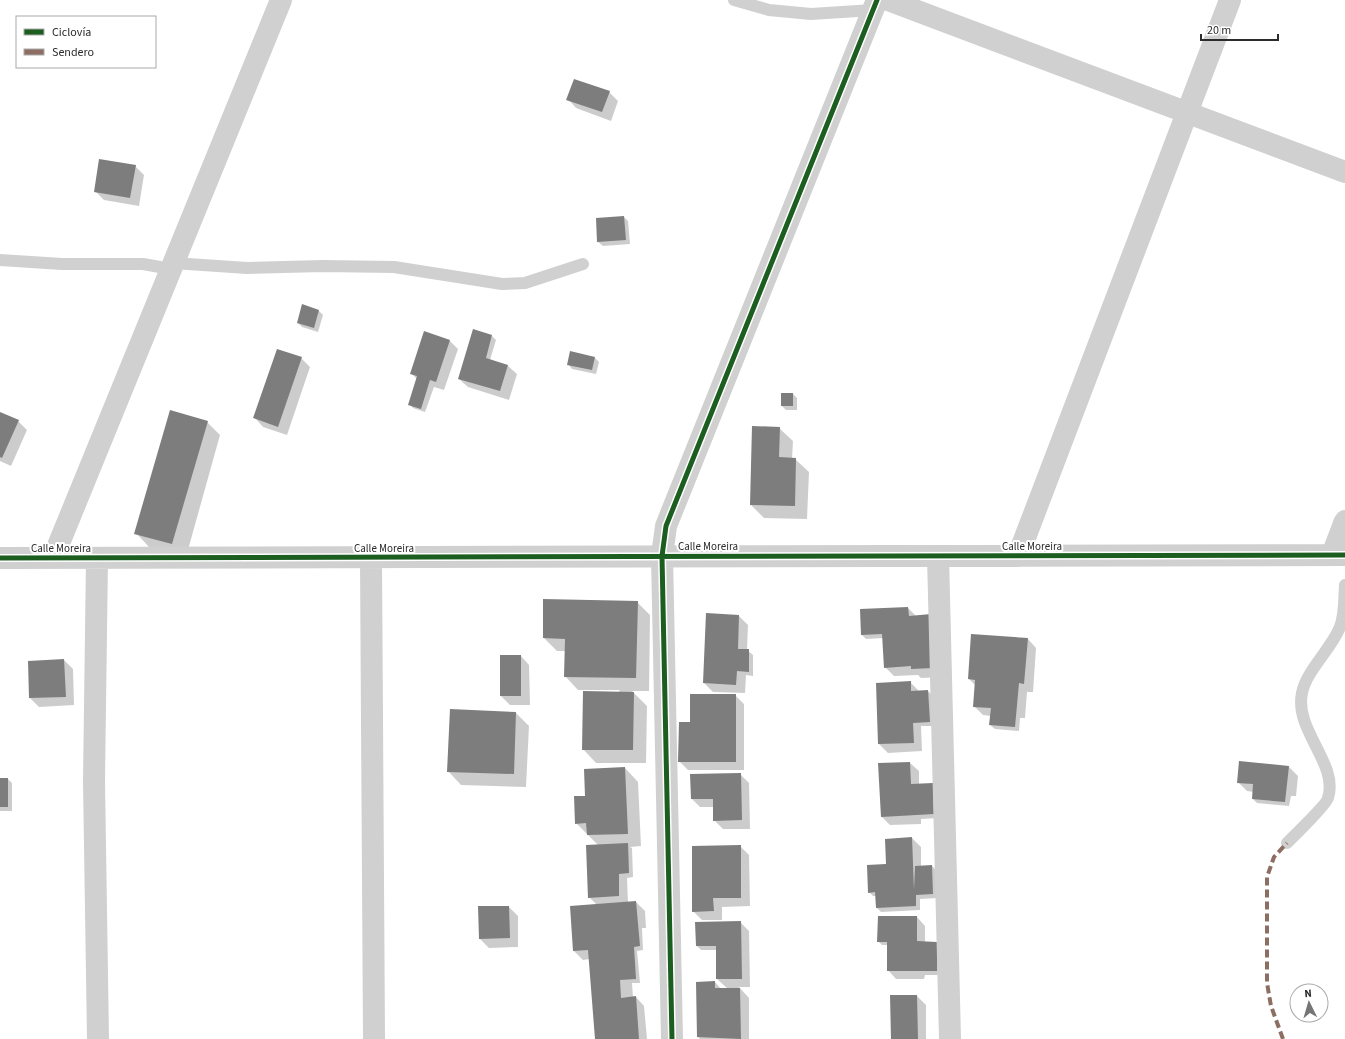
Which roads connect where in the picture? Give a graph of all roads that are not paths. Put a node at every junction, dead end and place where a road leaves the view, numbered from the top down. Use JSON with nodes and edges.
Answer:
{"nodes":[{"id":1,"x":281,"y":0,"type":"edge"},
{"id":2,"x":734,"y":0,"type":"edge"},
{"id":3,"x":1230,"y":0,"type":"edge"},
{"id":4,"x":879,"y":3,"type":"edge"},
{"id":5,"x":1186,"y":112,"type":"junction"},
{"id":6,"x":1345,"y":172,"type":"edge"},
{"id":7,"x":0,"y":260,"type":"edge"},
{"id":8,"x":583,"y":264,"type":"dead end"},
{"id":9,"x":172,"y":266,"type":"junction"},
{"id":10,"x":1345,"y":521,"type":"edge"},
{"id":11,"x":1338,"y":555,"type":"edge"},
{"id":12,"x":662,"y":556,"type":"junction"},
{"id":13,"x":938,"y":556,"type":"junction"},
{"id":14,"x":1018,"y":556,"type":"junction"},
{"id":15,"x":0,"y":558,"type":"edge"},
{"id":16,"x":53,"y":558,"type":"junction"},
{"id":17,"x":98,"y":558,"type":"junction"},
{"id":18,"x":371,"y":559,"type":"junction"},
{"id":19,"x":1345,"y":585,"type":"edge"},
{"id":20,"x":1287,"y":843,"type":"dead end"},
{"id":21,"x":98,"y":1039,"type":"edge"},
{"id":22,"x":374,"y":1039,"type":"edge"},
{"id":23,"x":672,"y":1039,"type":"edge"},
{"id":24,"x":950,"y":1039,"type":"edge"}],
"edges":[{"from":1,"to":9,"type":"street"},
{"from":2,"to":4,"type":"lane"},
{"from":3,"to":5,"type":"street"},
{"from":4,"to":5,"type":"street"},
{"from":4,"to":12,"type":"street"},
{"from":5,"to":6,"type":"street"},
{"from":5,"to":14,"type":"street"},
{"from":7,"to":9,"type":"lane"},
{"from":8,"to":9,"type":"lane"},
{"from":9,"to":16,"type":"street"},
{"from":10,"to":11,"type":"street"},
{"from":11,"to":14,"type":"street","name":"Calle Moreira"},
{"from":12,"to":13,"type":"street","name":"Calle Moreira"},
{"from":12,"to":18,"type":"street","name":"Calle Moreira"},
{"from":12,"to":23,"type":"street"},
{"from":13,"to":14,"type":"street","name":"Calle Moreira"},
{"from":13,"to":24,"type":"street"},
{"from":15,"to":16,"type":"street","name":"Calle Moreira"},
{"from":16,"to":17,"type":"street","name":"Calle Moreira"},
{"from":17,"to":18,"type":"street","name":"Calle Moreira"},
{"from":17,"to":21,"type":"street"},
{"from":18,"to":22,"type":"street"},
{"from":19,"to":20,"type":"lane"}]}
